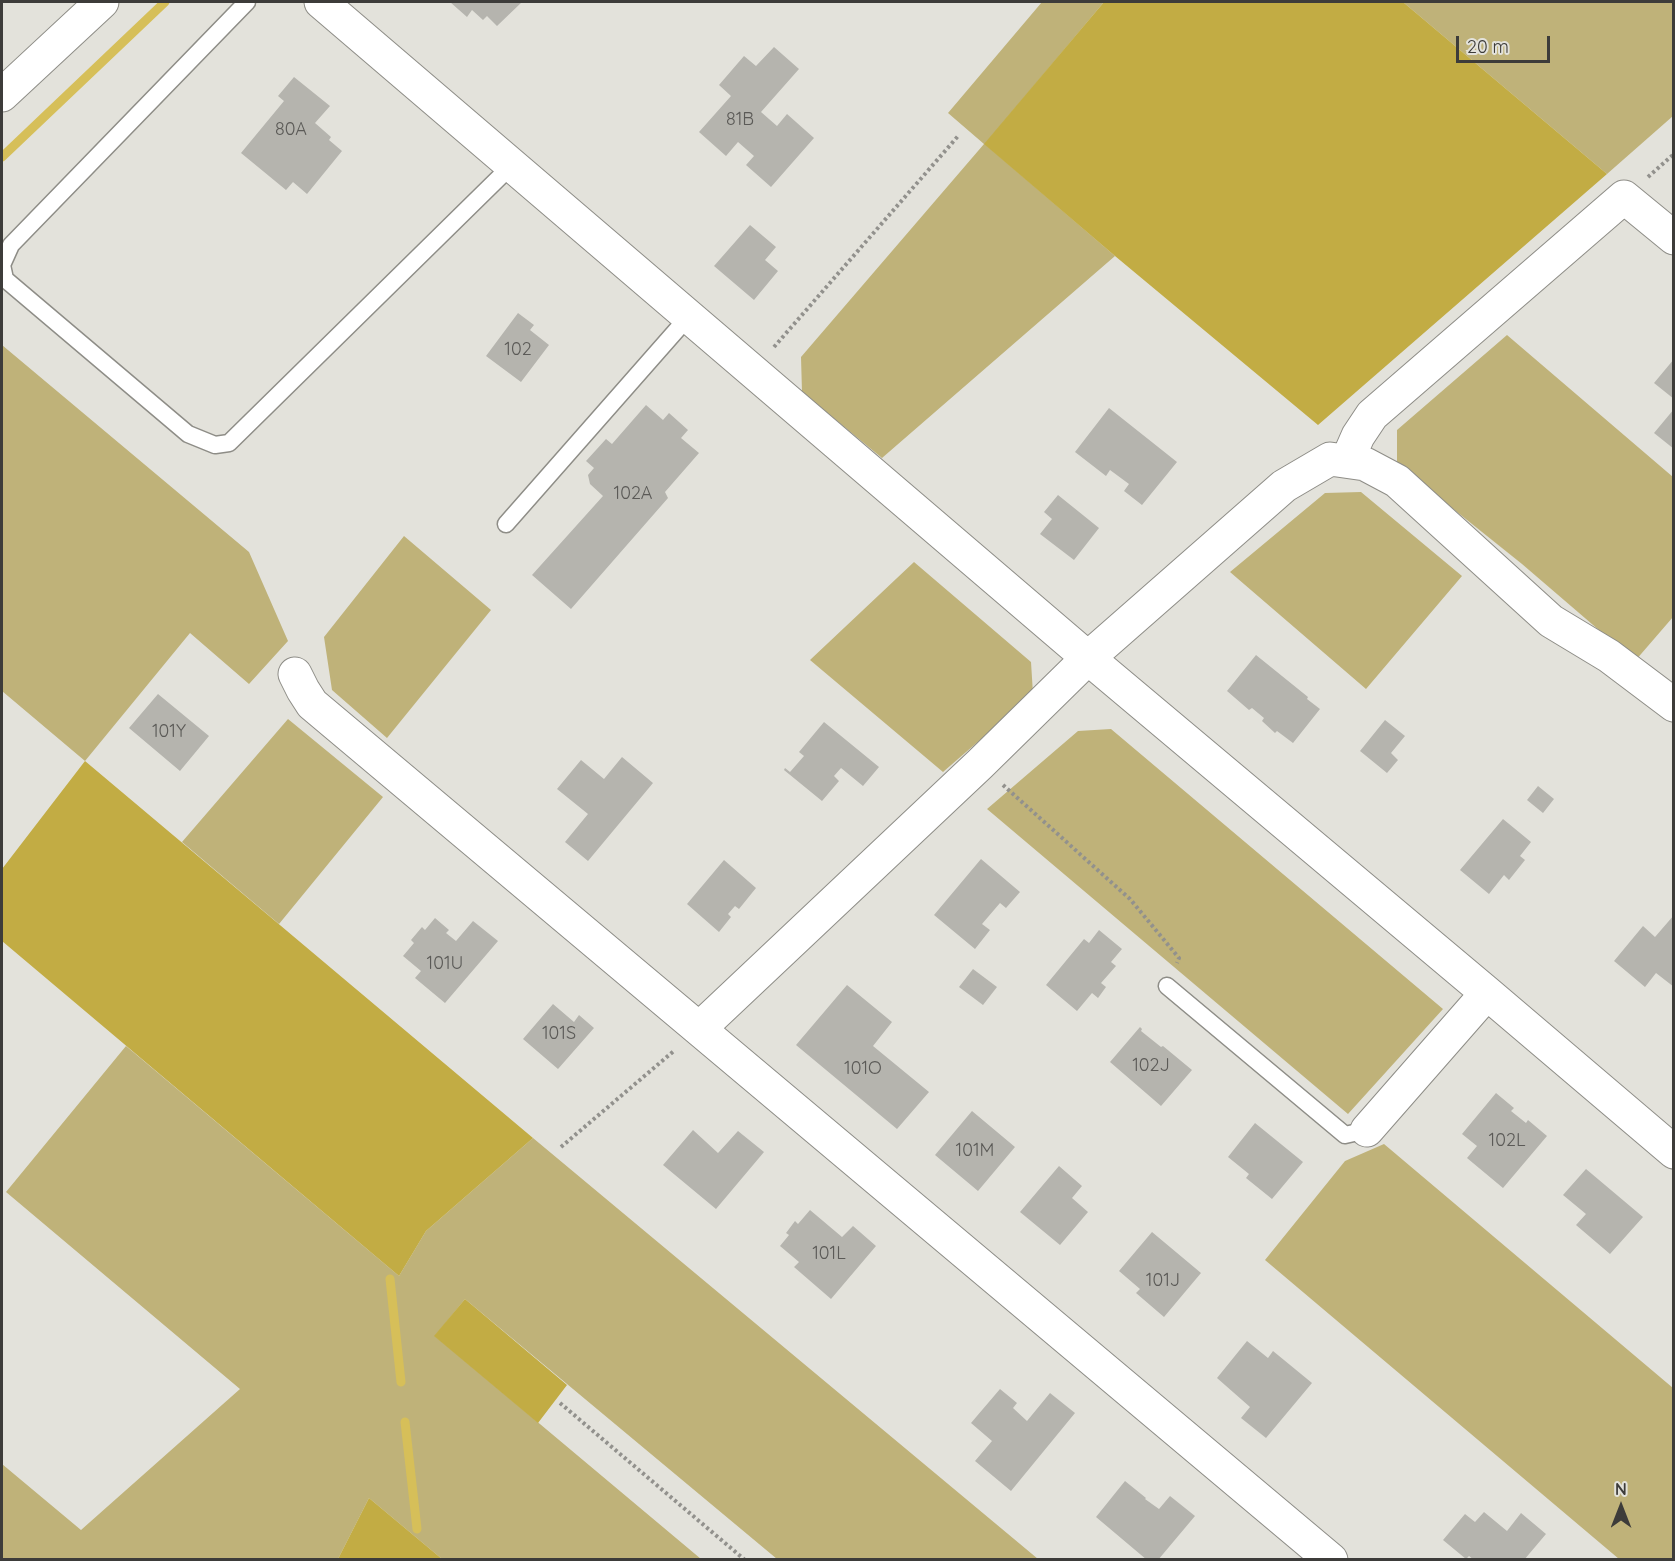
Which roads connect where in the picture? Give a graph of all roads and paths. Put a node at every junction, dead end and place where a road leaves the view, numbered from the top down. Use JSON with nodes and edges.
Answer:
{"nodes":[{"id":1,"x":102,"y":2,"type":"edge"},
{"id":2,"x":247,"y":2,"type":"edge"},
{"id":3,"x":321,"y":2,"type":"edge"},
{"id":4,"x":2,"y":95,"type":"edge"},
{"id":5,"x":959,"y":135,"type":"dead end"},
{"id":6,"x":512,"y":165,"type":"junction"},
{"id":7,"x":1674,"y":238,"type":"edge"},
{"id":8,"x":689,"y":316,"type":"junction"},
{"id":9,"x":751,"y":369,"type":"junction"},
{"id":10,"x":1347,"y":461,"type":"junction"},
{"id":11,"x":506,"y":524,"type":"dead end"},
{"id":12,"x":1088,"y":658,"type":"junction"},
{"id":13,"x":295,"y":674,"type":"dead end"},
{"id":14,"x":1674,"y":705,"type":"edge"},
{"id":15,"x":980,"y":764,"type":"junction"},
{"id":16,"x":1167,"y":986,"type":"joint"},
{"id":17,"x":1487,"y":993,"type":"junction"},
{"id":18,"x":699,"y":1029,"type":"junction"},
{"id":19,"x":1367,"y":1130,"type":"joint"},
{"id":20,"x":561,"y":1147,"type":"dead end"},
{"id":21,"x":1674,"y":1152,"type":"edge"},
{"id":22,"x":560,"y":1403,"type":"dead end"},
{"id":23,"x":745,"y":1560,"type":"edge"},
{"id":24,"x":1331,"y":1560,"type":"edge"}],
"edges":[{"from":1,"to":4,"type":"street"},
{"from":2,"to":6,"type":"lane"},
{"from":3,"to":6,"type":"street"},
{"from":5,"to":9,"type":"path"},
{"from":6,"to":8,"type":"street"},
{"from":7,"to":10,"type":"street"},
{"from":8,"to":9,"type":"street"},
{"from":8,"to":11,"type":"lane"},
{"from":9,"to":12,"type":"street"},
{"from":10,"to":12,"type":"street"},
{"from":10,"to":14,"type":"street"},
{"from":12,"to":15,"type":"street"},
{"from":12,"to":17,"type":"street"},
{"from":13,"to":18,"type":"street"},
{"from":15,"to":16,"type":"path"},
{"from":15,"to":18,"type":"street"},
{"from":16,"to":19,"type":"lane"},
{"from":17,"to":19,"type":"street"},
{"from":17,"to":21,"type":"street"},
{"from":18,"to":20,"type":"path"},
{"from":18,"to":24,"type":"street"},
{"from":22,"to":23,"type":"path"}]}
